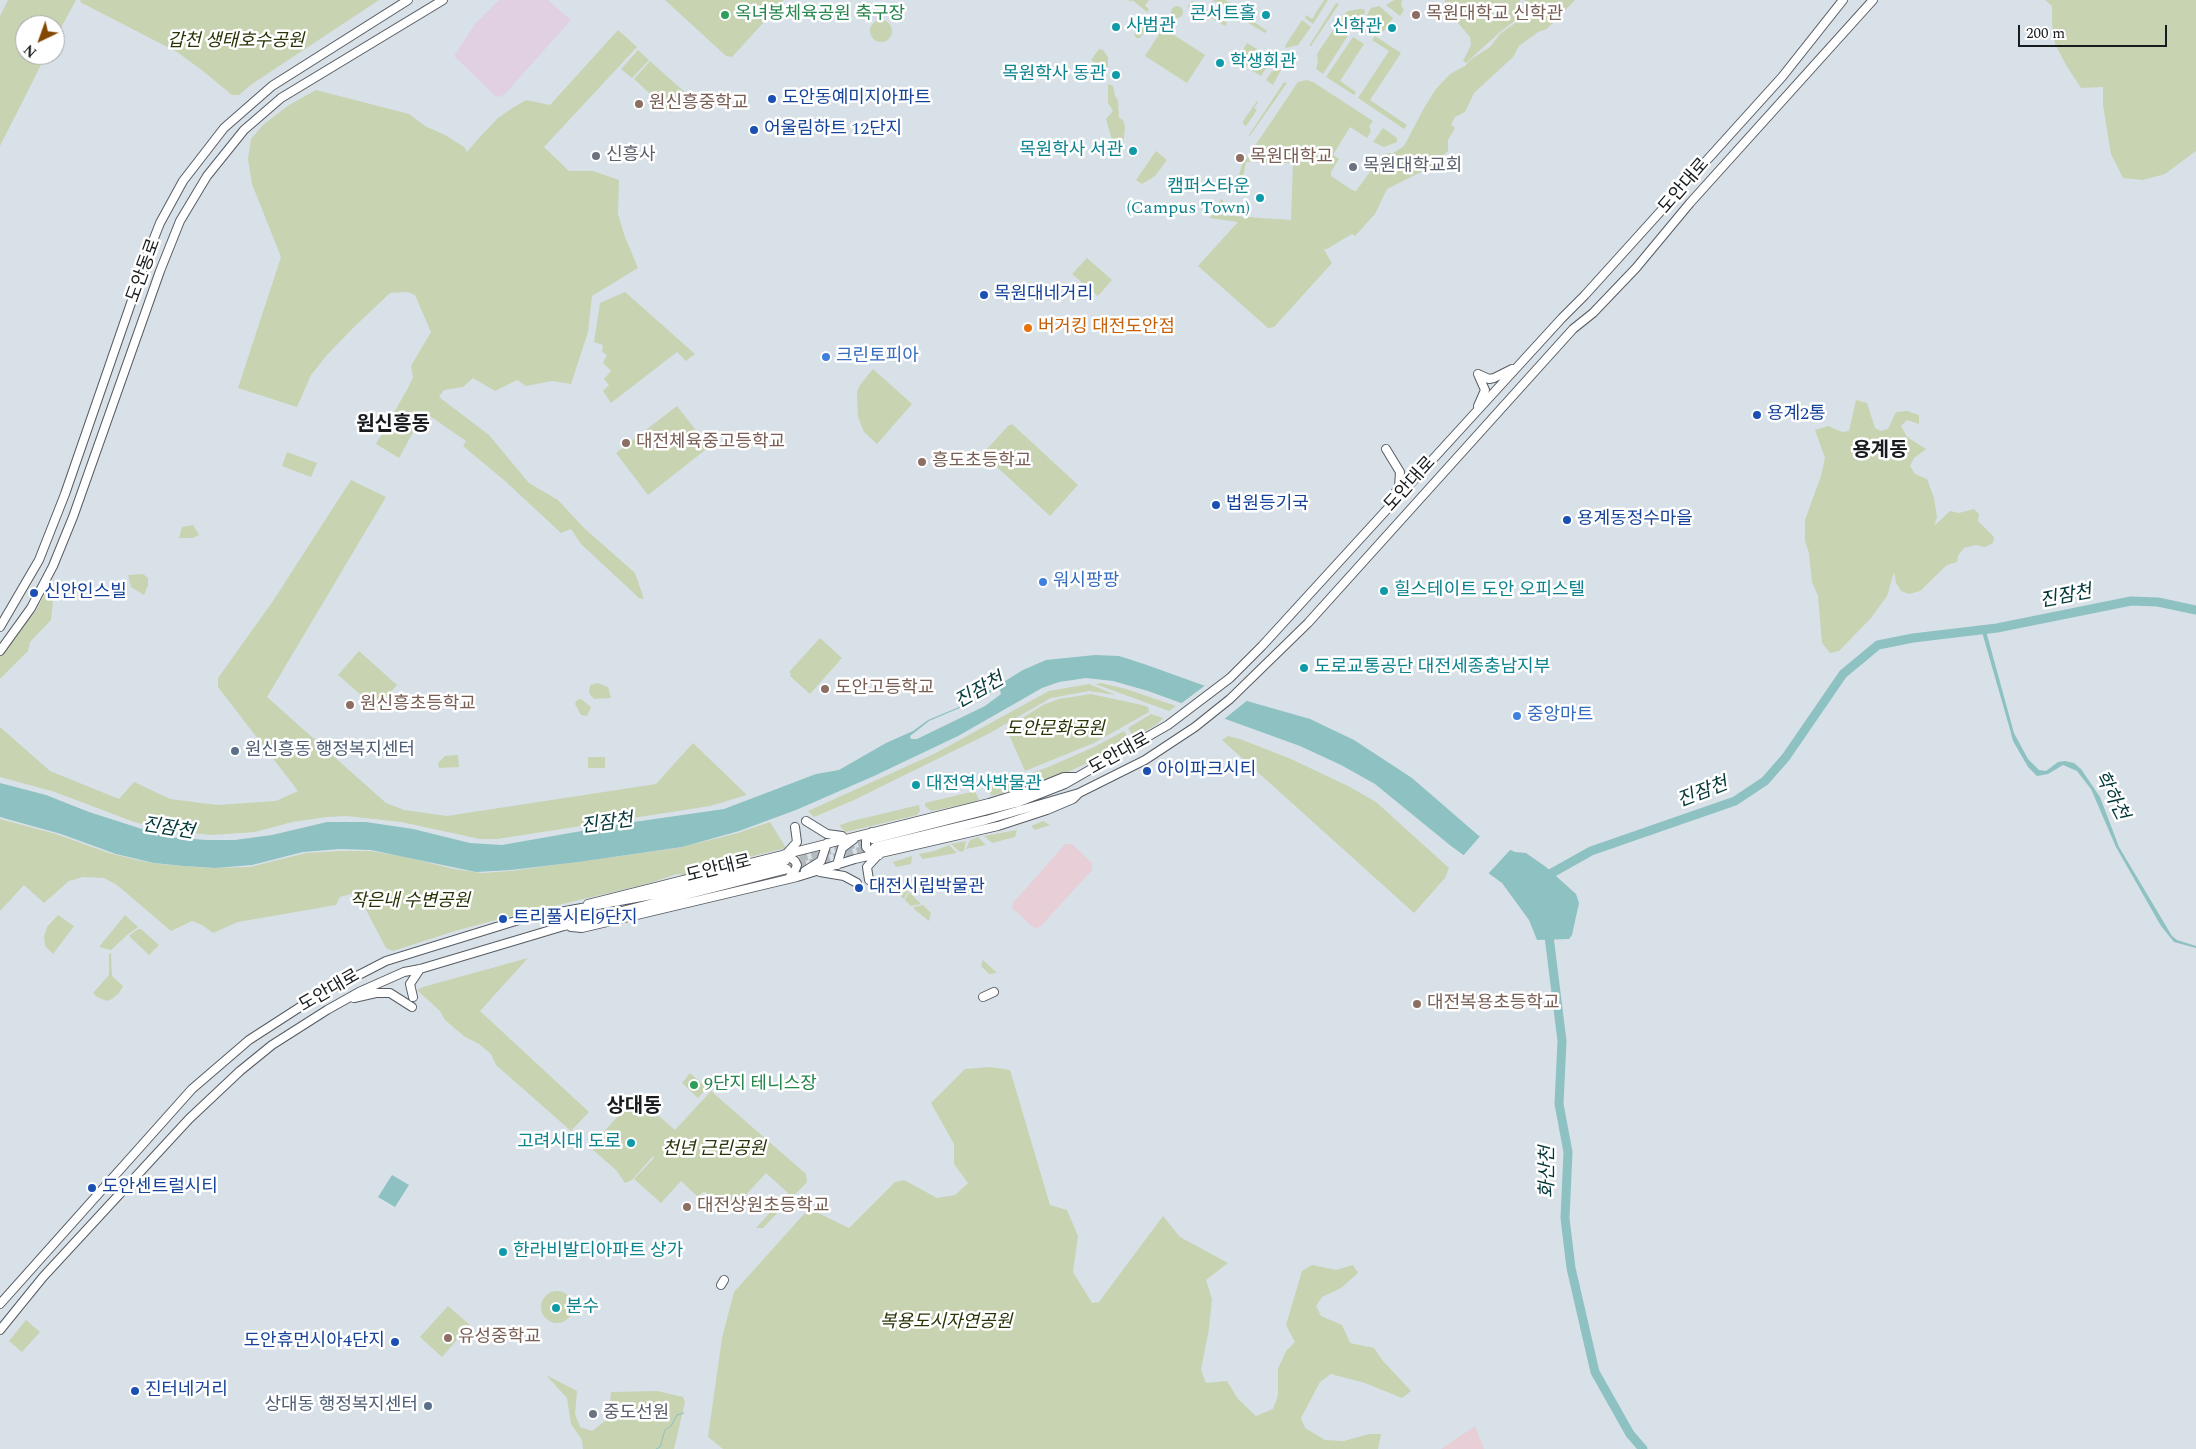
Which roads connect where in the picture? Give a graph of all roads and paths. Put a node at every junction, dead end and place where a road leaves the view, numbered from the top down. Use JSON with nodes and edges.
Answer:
{"nodes":[{"id":1,"x":408,"y":0,"type":"edge"},
{"id":2,"x":443,"y":0,"type":"edge"},
{"id":3,"x":1843,"y":0,"type":"edge"},
{"id":4,"x":1873,"y":0,"type":"edge"},
{"id":5,"x":1518,"y":366,"type":"junction"},
{"id":6,"x":1476,"y":412,"type":"junction"},
{"id":7,"x":1386,"y":449,"type":"dead end"},
{"id":8,"x":1380,"y":518,"type":"junction"},
{"id":9,"x":0,"y":627,"type":"edge"},
{"id":10,"x":0,"y":651,"type":"edge"},
{"id":11,"x":1079,"y":792,"type":"junction"},
{"id":12,"x":806,"y":822,"type":"dead end"},
{"id":13,"x":795,"y":827,"type":"dead end"},
{"id":14,"x":874,"y":837,"type":"junction"},
{"id":15,"x":827,"y":843,"type":"junction"},
{"id":16,"x":879,"y":855,"type":"junction"},
{"id":17,"x":785,"y":861,"type":"junction"},
{"id":18,"x":837,"y":865,"type":"junction"},
{"id":19,"x":811,"y":873,"type":"junction"},
{"id":20,"x":793,"y":878,"type":"junction"},
{"id":21,"x":868,"y":880,"type":"dead end"},
{"id":22,"x":857,"y":883,"type":"dead end"},
{"id":23,"x":564,"y":926,"type":"junction"},
{"id":24,"x":420,"y":969,"type":"junction"},
{"id":25,"x":994,"y":992,"type":"dead end"},
{"id":26,"x":413,"y":997,"type":"dead end"},
{"id":27,"x":983,"y":997,"type":"dead end"},
{"id":28,"x":350,"y":998,"type":"junction"},
{"id":29,"x":412,"y":1007,"type":"dead end"},
{"id":30,"x":0,"y":1304,"type":"edge"},
{"id":31,"x":0,"y":1330,"type":"edge"}],
"edges":[{"from":1,"to":9,"type":"main road","name":"도안동로"},
{"from":2,"to":10,"type":"main road","name":"도안동로"},
{"from":3,"to":5,"type":"main road","name":"도안대로"},
{"from":4,"to":11,"type":"main road","name":"도안대로"},
{"from":5,"to":6,"type":"main road","name":"도안대로"},
{"from":5,"to":6,"type":"main road"},
{"from":6,"to":8,"type":"main road","name":"도안대로"},
{"from":7,"to":8,"type":"main road"},
{"from":8,"to":14,"type":"main road","name":"도안대로"},
{"from":11,"to":14,"type":"main road","name":"도안대로"},
{"from":11,"to":16,"type":"main road"},
{"from":12,"to":14,"type":"main road"},
{"from":13,"to":17,"type":"main road"},
{"from":14,"to":15,"type":"main road"},
{"from":14,"to":16,"type":"main road"},
{"from":14,"to":18,"type":"main road"},
{"from":15,"to":17,"type":"main road"},
{"from":15,"to":20,"type":"main road"},
{"from":16,"to":18,"type":"main road"},
{"from":16,"to":21,"type":"main road"},
{"from":17,"to":20,"type":"main road"},
{"from":17,"to":23,"type":"main road","name":"도안대로"},
{"from":17,"to":30,"type":"main road","name":"도안대로"},
{"from":18,"to":19,"type":"main road"},
{"from":19,"to":20,"type":"main road"},
{"from":19,"to":22,"type":"main road"},
{"from":20,"to":23,"type":"main road"},
{"from":23,"to":24,"type":"main road","name":"도안대로"},
{"from":24,"to":26,"type":"main road"},
{"from":24,"to":28,"type":"main road","name":"도안대로"},
{"from":25,"to":27,"type":"main road"},
{"from":28,"to":29,"type":"main road"},
{"from":28,"to":31,"type":"main road","name":"도안대로"}]}
